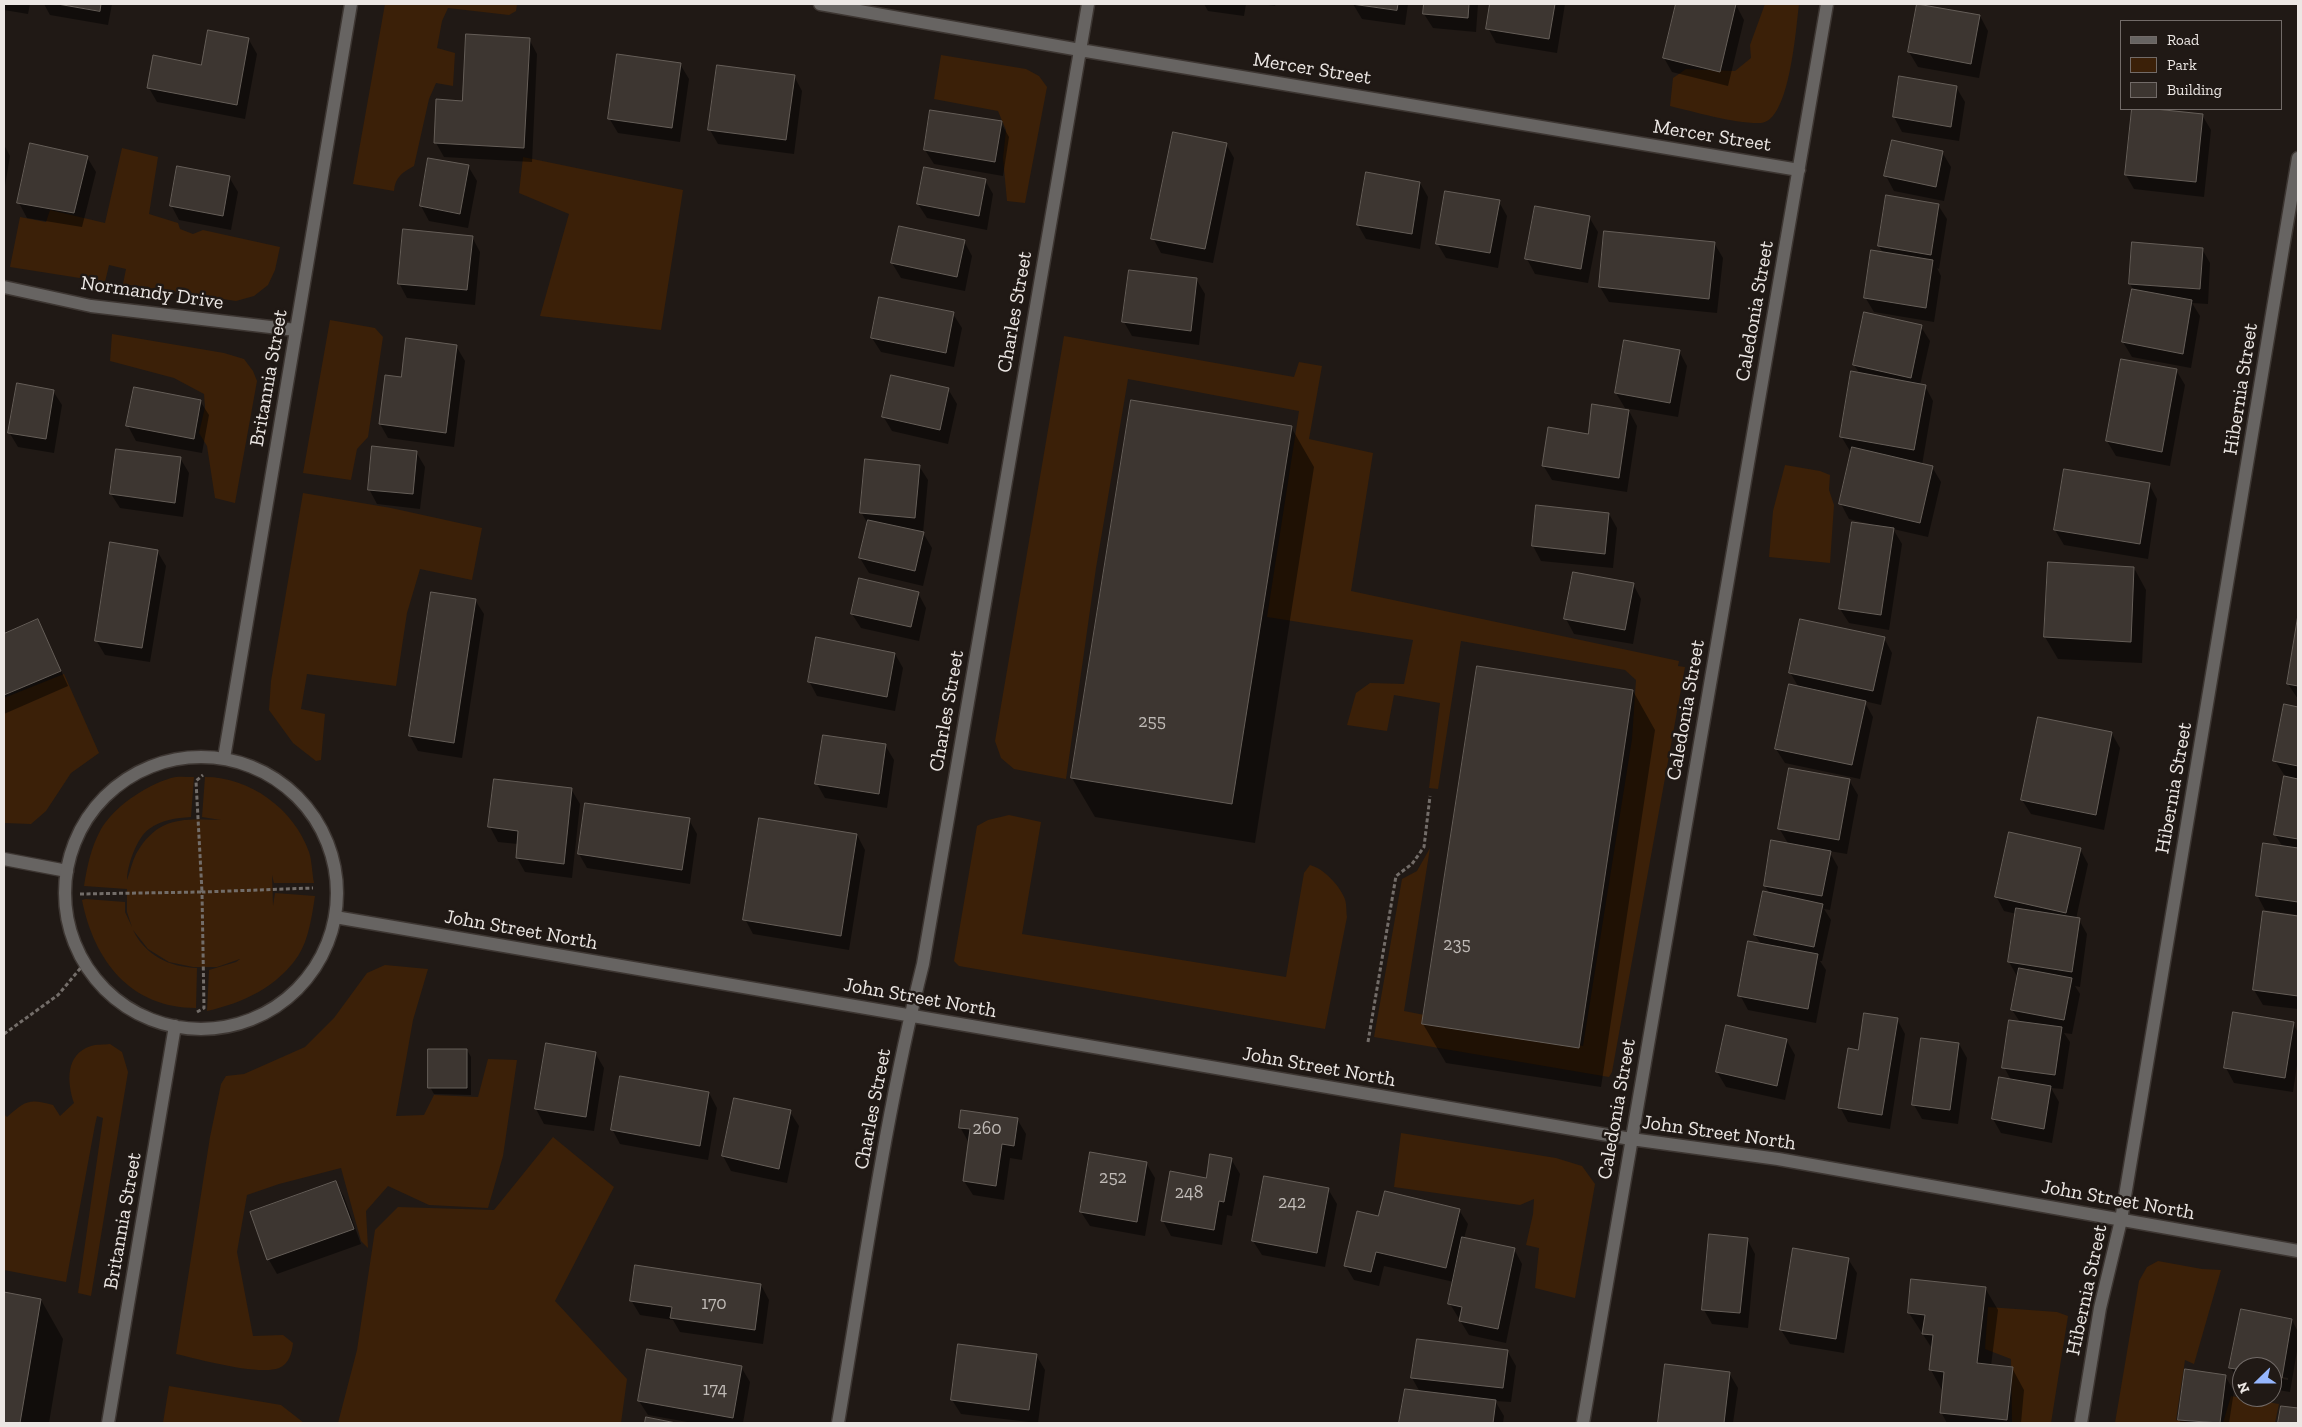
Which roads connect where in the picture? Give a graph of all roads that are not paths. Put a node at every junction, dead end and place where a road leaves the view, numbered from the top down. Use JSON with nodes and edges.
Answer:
{"nodes":[{"id":1,"x":351,"y":4,"type":"edge"},
{"id":2,"x":820,"y":4,"type":"edge"},
{"id":3,"x":1088,"y":4,"type":"edge"},
{"id":4,"x":1827,"y":4,"type":"edge"},
{"id":5,"x":1080,"y":50,"type":"junction"},
{"id":6,"x":2298,"y":158,"type":"edge"},
{"id":7,"x":1798,"y":170,"type":"junction"},
{"id":8,"x":4,"y":287,"type":"edge"},
{"id":9,"x":296,"y":330,"type":"junction"},
{"id":10,"x":224,"y":758,"type":"junction"},
{"id":11,"x":4,"y":859,"type":"edge"},
{"id":12,"x":66,"y":871,"type":"junction"},
{"id":13,"x":335,"y":916,"type":"junction"},
{"id":14,"x":910,"y":1016,"type":"junction"},
{"id":15,"x":175,"y":1026,"type":"junction"},
{"id":16,"x":1631,"y":1139,"type":"junction"},
{"id":17,"x":2121,"y":1220,"type":"junction"},
{"id":18,"x":2298,"y":1251,"type":"edge"},
{"id":19,"x":108,"y":1423,"type":"edge"},
{"id":20,"x":838,"y":1423,"type":"edge"},
{"id":21,"x":1583,"y":1423,"type":"edge"},
{"id":22,"x":2081,"y":1423,"type":"edge"}],
"edges":[{"from":1,"to":9,"type":"street","name":"Britannia Street"},
{"from":2,"to":5,"type":"street","name":"Mercer Street"},
{"from":3,"to":5,"type":"street","name":"Charles Street"},
{"from":4,"to":7,"type":"street","name":"Caledonia Street"},
{"from":5,"to":7,"type":"street","name":"Mercer Street"},
{"from":5,"to":14,"type":"street","name":"Charles Street"},
{"from":6,"to":17,"type":"street","name":"Hibernia Street"},
{"from":7,"to":16,"type":"street","name":"Caledonia Street"},
{"from":8,"to":9,"type":"street","name":"Normandy Drive"},
{"from":9,"to":10,"type":"street","name":"Britannia Street"},
{"from":10,"to":12,"type":"street"},
{"from":10,"to":13,"type":"street"},
{"from":11,"to":12,"type":"street"},
{"from":12,"to":15,"type":"street"},
{"from":13,"to":14,"type":"street","name":"John Street North"},
{"from":13,"to":15,"type":"street"},
{"from":14,"to":16,"type":"street","name":"John Street North"},
{"from":14,"to":20,"type":"street","name":"Charles Street"},
{"from":15,"to":19,"type":"street","name":"Britannia Street"},
{"from":16,"to":17,"type":"street","name":"John Street North"},
{"from":16,"to":21,"type":"street","name":"Caledonia Street"},
{"from":17,"to":18,"type":"street","name":"John Street North"},
{"from":17,"to":22,"type":"street","name":"Hibernia Street"}]}
